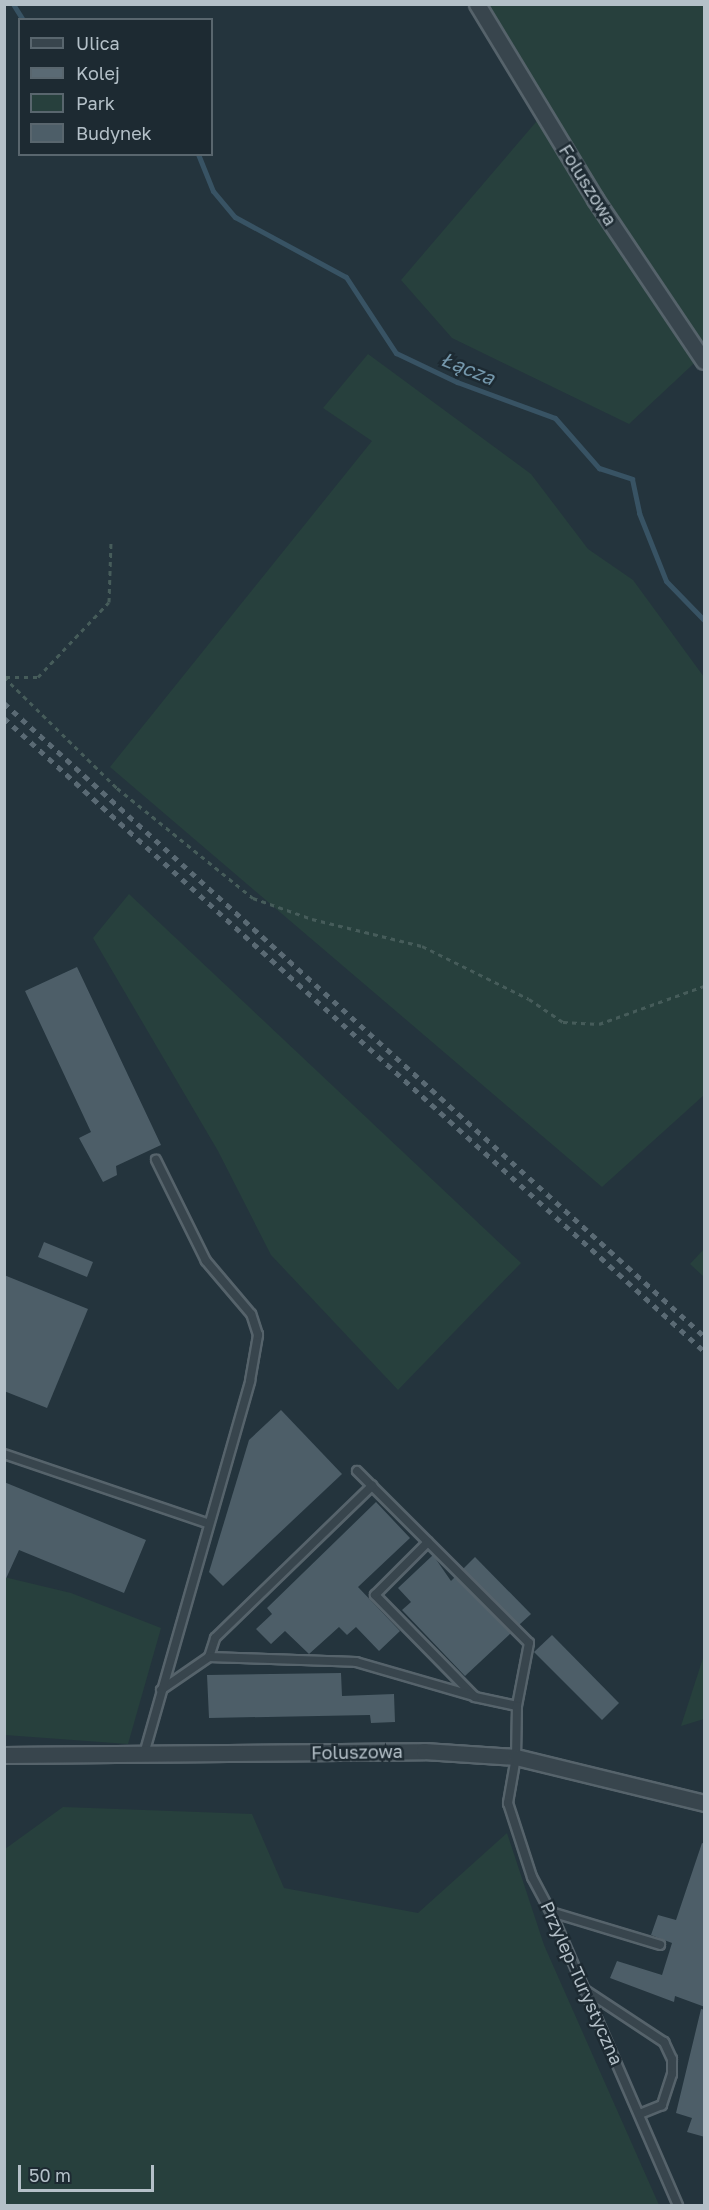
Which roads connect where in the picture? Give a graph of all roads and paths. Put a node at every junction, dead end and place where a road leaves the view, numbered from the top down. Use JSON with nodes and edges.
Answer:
{"nodes":[{"id":1,"x":477,"y":4,"type":"edge"},
{"id":2,"x":705,"y":361,"type":"edge"},
{"id":3,"x":111,"y":541,"type":"dead end"},
{"id":4,"x":4,"y":677,"type":"edge"},
{"id":5,"x":705,"y":986,"type":"edge"},
{"id":6,"x":156,"y":1160,"type":"dead end"},
{"id":7,"x":4,"y":1454,"type":"edge"},
{"id":8,"x":357,"y":1471,"type":"dead end"},
{"id":9,"x":372,"y":1486,"type":"junction"},
{"id":10,"x":207,"y":1523,"type":"junction"},
{"id":11,"x":428,"y":1542,"type":"junction"},
{"id":12,"x":209,"y":1657,"type":"junction"},
{"id":13,"x":161,"y":1690,"type":"junction"},
{"id":14,"x":475,"y":1696,"type":"junction"},
{"id":15,"x":517,"y":1706,"type":"junction"},
{"id":16,"x":144,"y":1754,"type":"junction"},
{"id":17,"x":4,"y":1755,"type":"edge"},
{"id":18,"x":516,"y":1757,"type":"junction"},
{"id":19,"x":705,"y":1803,"type":"edge"},
{"id":20,"x":551,"y":1912,"type":"junction"},
{"id":21,"x":660,"y":1945,"type":"dead end"},
{"id":22,"x":583,"y":1989,"type":"junction"},
{"id":23,"x":640,"y":2114,"type":"junction"},
{"id":24,"x":678,"y":2205,"type":"edge"}],
"edges":[{"from":1,"to":2,"type":"street","name":"Foluszowa"},
{"from":3,"to":4,"type":"path"},
{"from":4,"to":5,"type":"path"},
{"from":6,"to":10,"type":"lane"},
{"from":7,"to":10,"type":"lane"},
{"from":8,"to":9,"type":"lane"},
{"from":9,"to":11,"type":"lane"},
{"from":9,"to":12,"type":"lane"},
{"from":10,"to":13,"type":"lane"},
{"from":11,"to":14,"type":"lane"},
{"from":11,"to":15,"type":"lane","name":"Przylep-Turystyczna"},
{"from":12,"to":13,"type":"lane"},
{"from":12,"to":14,"type":"lane"},
{"from":13,"to":16,"type":"lane"},
{"from":14,"to":15,"type":"lane"},
{"from":15,"to":18,"type":"lane","name":"Przylep-Turystyczna"},
{"from":16,"to":17,"type":"street","name":"Foluszowa"},
{"from":16,"to":18,"type":"street","name":"Foluszowa"},
{"from":18,"to":19,"type":"street","name":"Foluszowa"},
{"from":18,"to":20,"type":"lane","name":"Przylep-Turystyczna"},
{"from":20,"to":21,"type":"lane"},
{"from":20,"to":22,"type":"lane","name":"Przylep-Turystyczna"},
{"from":22,"to":23,"type":"lane","name":"Przylep-Turystyczna"},
{"from":22,"to":23,"type":"lane"},
{"from":23,"to":24,"type":"lane","name":"Przylep-Turystyczna"}]}
